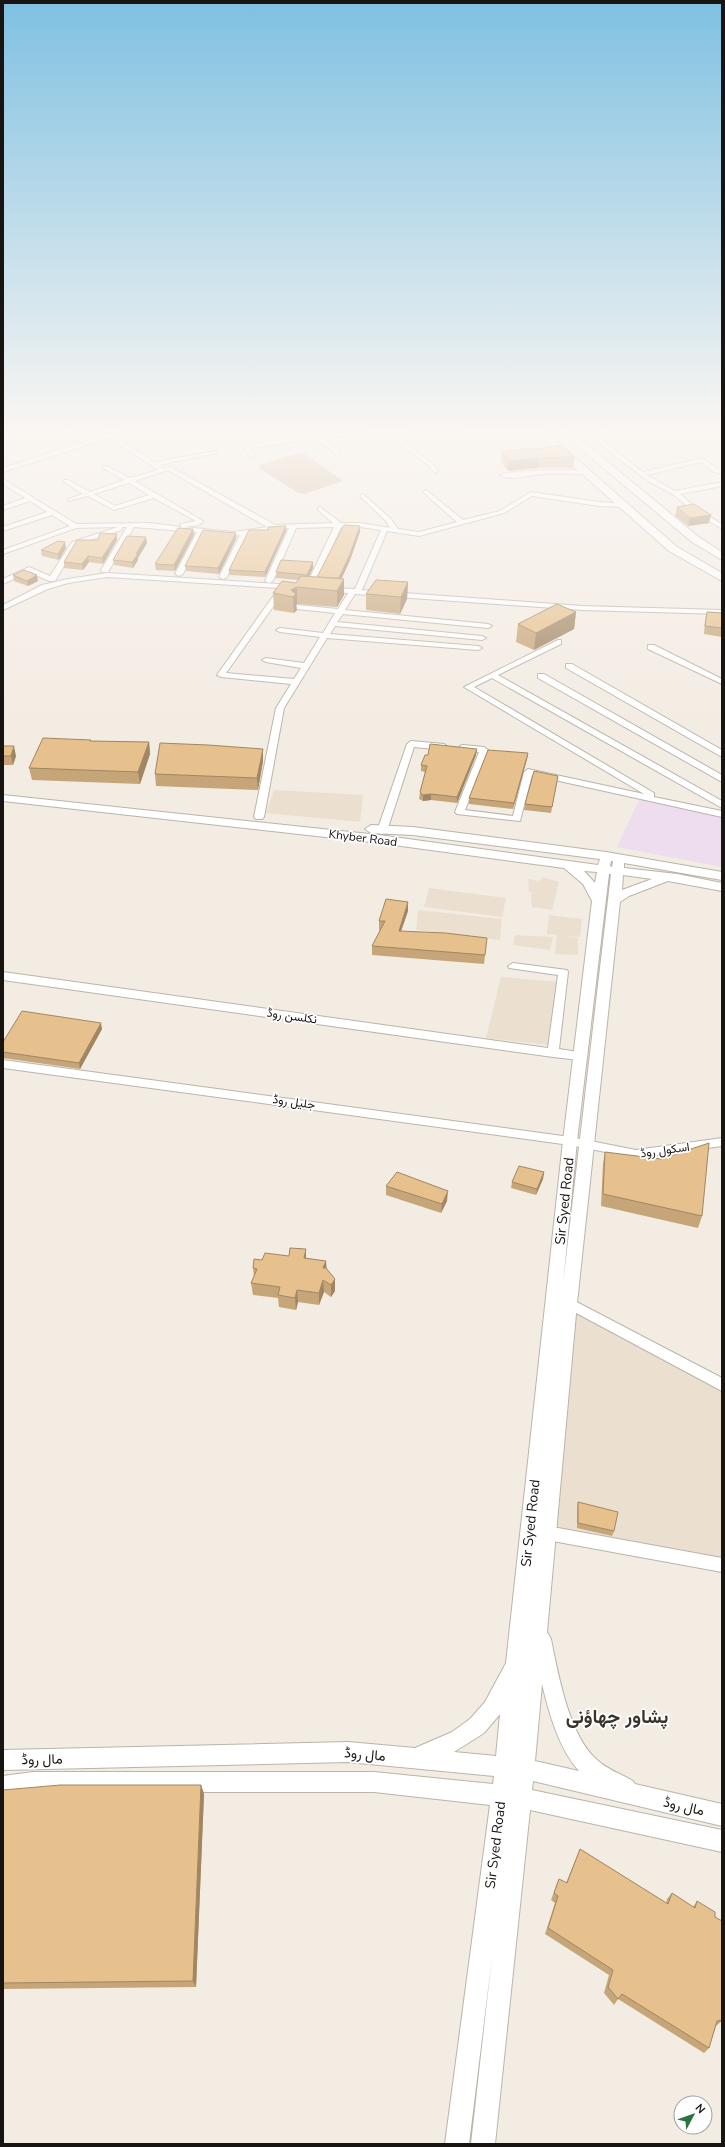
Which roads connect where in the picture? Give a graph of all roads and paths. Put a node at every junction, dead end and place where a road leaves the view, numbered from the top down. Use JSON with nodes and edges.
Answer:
{"nodes":[{"id":1,"x":14,"y":525,"type":"edge"},
{"id":2,"x":121,"y":525,"type":"edge"},
{"id":3,"x":132,"y":525,"type":"joint"},
{"id":4,"x":144,"y":525,"type":"edge"},
{"id":5,"x":269,"y":525,"type":"edge"},
{"id":6,"x":330,"y":525,"type":"edge"},
{"id":7,"x":339,"y":525,"type":"edge"},
{"id":8,"x":361,"y":525,"type":"edge"},
{"id":9,"x":393,"y":525,"type":"edge"},
{"id":10,"x":451,"y":525,"type":"edge"},
{"id":11,"x":647,"y":525,"type":"edge"},
{"id":12,"x":678,"y":525,"type":"edge"},
{"id":13,"x":75,"y":526,"type":"joint"},
{"id":14,"x":292,"y":526,"type":"junction"},
{"id":15,"x":274,"y":528,"type":"junction"},
{"id":16,"x":3,"y":529,"type":"edge"},
{"id":17,"x":385,"y":529,"type":"junction"},
{"id":18,"x":201,"y":531,"type":"junction"},
{"id":19,"x":245,"y":532,"type":"junction"},
{"id":20,"x":398,"y":532,"type":"junction"},
{"id":21,"x":3,"y":551,"type":"edge"},
{"id":22,"x":722,"y":557,"type":"edge"},
{"id":23,"x":105,"y":570,"type":"junction"},
{"id":24,"x":179,"y":574,"type":"junction"},
{"id":25,"x":223,"y":577,"type":"junction"},
{"id":26,"x":722,"y":578,"type":"edge"},
{"id":27,"x":52,"y":579,"type":"junction"},
{"id":28,"x":269,"y":581,"type":"junction"},
{"id":29,"x":3,"y":582,"type":"edge"},
{"id":30,"x":284,"y":587,"type":"junction"},
{"id":31,"x":314,"y":587,"type":"junction"},
{"id":32,"x":358,"y":591,"type":"junction"},
{"id":33,"x":3,"y":602,"type":"edge"},
{"id":34,"x":297,"y":607,"type":"edge"},
{"id":35,"x":3,"y":608,"type":"edge"},
{"id":36,"x":342,"y":611,"type":"junction"},
{"id":37,"x":722,"y":612,"type":"edge"},
{"id":38,"x":334,"y":624,"type":"junction"},
{"id":39,"x":488,"y":626,"type":"dead end"},
{"id":40,"x":280,"y":630,"type":"dead end"},
{"id":41,"x":326,"y":636,"type":"junction"},
{"id":42,"x":482,"y":638,"type":"dead end"},
{"id":43,"x":558,"y":642,"type":"dead end"},
{"id":44,"x":651,"y":647,"type":"dead end"},
{"id":45,"x":478,"y":648,"type":"dead end"},
{"id":46,"x":266,"y":660,"type":"dead end"},
{"id":47,"x":307,"y":666,"type":"junction"},
{"id":48,"x":569,"y":666,"type":"dead end"},
{"id":49,"x":492,"y":675,"type":"junction"},
{"id":50,"x":541,"y":676,"type":"dead end"},
{"id":51,"x":296,"y":682,"type":"junction"},
{"id":52,"x":722,"y":682,"type":"edge"},
{"id":53,"x":722,"y":754,"type":"edge"},
{"id":54,"x":722,"y":779,"type":"edge"},
{"id":55,"x":3,"y":791,"type":"edge"},
{"id":56,"x":3,"y":798,"type":"edge"},
{"id":57,"x":660,"y":801,"type":"junction"},
{"id":58,"x":722,"y":805,"type":"edge"},
{"id":59,"x":722,"y":814,"type":"edge"},
{"id":60,"x":259,"y":817,"type":"junction"},
{"id":61,"x":382,"y":830,"type":"junction"},
{"id":62,"x":606,"y":856,"type":"junction"},
{"id":63,"x":619,"y":858,"type":"junction"},
{"id":64,"x":566,"y":865,"type":"junction"},
{"id":65,"x":602,"y":870,"type":"junction"},
{"id":66,"x":616,"y":871,"type":"junction"},
{"id":67,"x":722,"y":876,"type":"edge"},
{"id":68,"x":677,"y":878,"type":"junction"},
{"id":69,"x":722,"y":887,"type":"edge"},
{"id":70,"x":605,"y":901,"type":"junction"},
{"id":71,"x":514,"y":966,"type":"dead end"},
{"id":72,"x":3,"y":976,"type":"edge"},
{"id":73,"x":553,"y":1053,"type":"junction"},
{"id":74,"x":580,"y":1056,"type":"junction"},
{"id":75,"x":3,"y":1064,"type":"edge"},
{"id":76,"x":578,"y":1142,"type":"junction"},
{"id":77,"x":722,"y":1142,"type":"edge"},
{"id":78,"x":569,"y":1303,"type":"junction"},
{"id":79,"x":722,"y":1385,"type":"edge"},
{"id":80,"x":547,"y":1533,"type":"junction"},
{"id":81,"x":722,"y":1565,"type":"edge"},
{"id":82,"x":538,"y":1625,"type":"junction"},
{"id":83,"x":516,"y":1662,"type":"junction"},
{"id":84,"x":416,"y":1758,"type":"junction"},
{"id":85,"x":3,"y":1760,"type":"edge"},
{"id":86,"x":514,"y":1768,"type":"junction"},
{"id":87,"x":3,"y":1786,"type":"edge"},
{"id":88,"x":511,"y":1796,"type":"junction"},
{"id":89,"x":639,"y":1796,"type":"junction"},
{"id":90,"x":722,"y":1814,"type":"edge"},
{"id":91,"x":722,"y":1841,"type":"edge"},
{"id":92,"x":457,"y":2144,"type":"edge"},
{"id":93,"x":483,"y":2144,"type":"edge"}],
"edges":[{"from":1,"to":16,"type":"street"},
{"from":2,"to":13,"type":"street"},
{"from":3,"to":23,"type":"street"},
{"from":3,"to":27,"type":"street"},
{"from":4,"to":18,"type":"street"},
{"from":5,"to":15,"type":"street"},
{"from":6,"to":14,"type":"street"},
{"from":7,"to":31,"type":"street"},
{"from":8,"to":17,"type":"street"},
{"from":9,"to":20,"type":"street"},
{"from":10,"to":20,"type":"street"},
{"from":11,"to":26,"type":"highway"},
{"from":12,"to":22,"type":"highway"},
{"from":13,"to":21,"type":"street"},
{"from":14,"to":15,"type":"street"},
{"from":14,"to":28,"type":"street"},
{"from":15,"to":19,"type":"street"},
{"from":17,"to":20,"type":"street"},
{"from":17,"to":32,"type":"street"},
{"from":18,"to":19,"type":"street"},
{"from":18,"to":24,"type":"street"},
{"from":19,"to":25,"type":"street"},
{"from":23,"to":24,"type":"street"},
{"from":23,"to":27,"type":"street"},
{"from":24,"to":25,"type":"street"},
{"from":25,"to":28,"type":"street"},
{"from":27,"to":29,"type":"street"},
{"from":27,"to":33,"type":"street"},
{"from":28,"to":31,"type":"street"},
{"from":30,"to":31,"type":"street"},
{"from":30,"to":35,"type":"street"},
{"from":30,"to":51,"type":"street"},
{"from":31,"to":32,"type":"street"},
{"from":32,"to":36,"type":"street"},
{"from":32,"to":37,"type":"street"},
{"from":34,"to":36,"type":"street"},
{"from":36,"to":38,"type":"street"},
{"from":36,"to":39,"type":"street"},
{"from":38,"to":41,"type":"street"},
{"from":38,"to":42,"type":"street"},
{"from":40,"to":41,"type":"street"},
{"from":41,"to":45,"type":"street"},
{"from":41,"to":47,"type":"street"},
{"from":43,"to":49,"type":"street"},
{"from":44,"to":52,"type":"street"},
{"from":46,"to":47,"type":"street"},
{"from":47,"to":51,"type":"street"},
{"from":48,"to":53,"type":"street"},
{"from":49,"to":57,"type":"street"},
{"from":49,"to":58,"type":"street"},
{"from":50,"to":54,"type":"street"},
{"from":51,"to":60,"type":"street"},
{"from":55,"to":60,"type":"main road","name":"Khyber Road"},
{"from":56,"to":64,"type":"main road","name":"Khyber Road"},
{"from":57,"to":59,"type":"street"},
{"from":57,"to":61,"type":"street"},
{"from":60,"to":61,"type":"main road","name":"Khyber Road"},
{"from":61,"to":62,"type":"main road","name":"Khyber Road"},
{"from":62,"to":63,"type":"main road","name":"Khyber Road"},
{"from":62,"to":65,"type":"main road"},
{"from":63,"to":66,"type":"main road"},
{"from":63,"to":67,"type":"main road","name":"Khyber Road"},
{"from":64,"to":65,"type":"main road","name":"Khyber Road"},
{"from":64,"to":70,"type":"main road"},
{"from":65,"to":66,"type":"main road","name":"Khyber Road"},
{"from":65,"to":70,"type":"main road"},
{"from":66,"to":68,"type":"main road","name":"Khyber Road"},
{"from":66,"to":70,"type":"main road"},
{"from":68,"to":69,"type":"main road","name":"Khyber Road"},
{"from":68,"to":70,"type":"main road"},
{"from":70,"to":74,"type":"main road","name":"Sir Syed Road"},
{"from":70,"to":76,"type":"main road","name":"Sir Syed Road"},
{"from":71,"to":73,"type":"street"},
{"from":72,"to":73,"type":"street","name":"نکلسن روڈ"},
{"from":73,"to":74,"type":"street","name":"نکلسن روڈ"},
{"from":74,"to":76,"type":"main road","name":"Sir Syed Road"},
{"from":75,"to":76,"type":"street","name":"جلیل روڈ"},
{"from":76,"to":77,"type":"street","name":"اسکول روڈ"},
{"from":76,"to":78,"type":"main road","name":"Sir Syed Road"},
{"from":76,"to":83,"type":"main road","name":"Sir Syed Road"},
{"from":78,"to":79,"type":"street"},
{"from":78,"to":80,"type":"main road","name":"Sir Syed Road"},
{"from":80,"to":81,"type":"street"},
{"from":80,"to":82,"type":"main road","name":"Sir Syed Road"},
{"from":82,"to":86,"type":"main road","name":"Sir Syed Road"},
{"from":82,"to":89,"type":"main road"},
{"from":83,"to":84,"type":"main road"},
{"from":83,"to":86,"type":"main road","name":"Sir Syed Road"},
{"from":84,"to":85,"type":"main road","name":"مال روڈ"},
{"from":84,"to":86,"type":"main road","name":"مال روڈ"},
{"from":86,"to":88,"type":"main road","name":"Sir Syed Road"},
{"from":86,"to":89,"type":"main road","name":"مال روڈ"},
{"from":87,"to":88,"type":"main road","name":"مال روڈ"},
{"from":88,"to":91,"type":"main road","name":"مال روڈ"},
{"from":88,"to":92,"type":"main road","name":"Sir Syed Road"},
{"from":88,"to":93,"type":"main road","name":"Sir Syed Road"},
{"from":89,"to":90,"type":"main road","name":"مال روڈ"}]}
